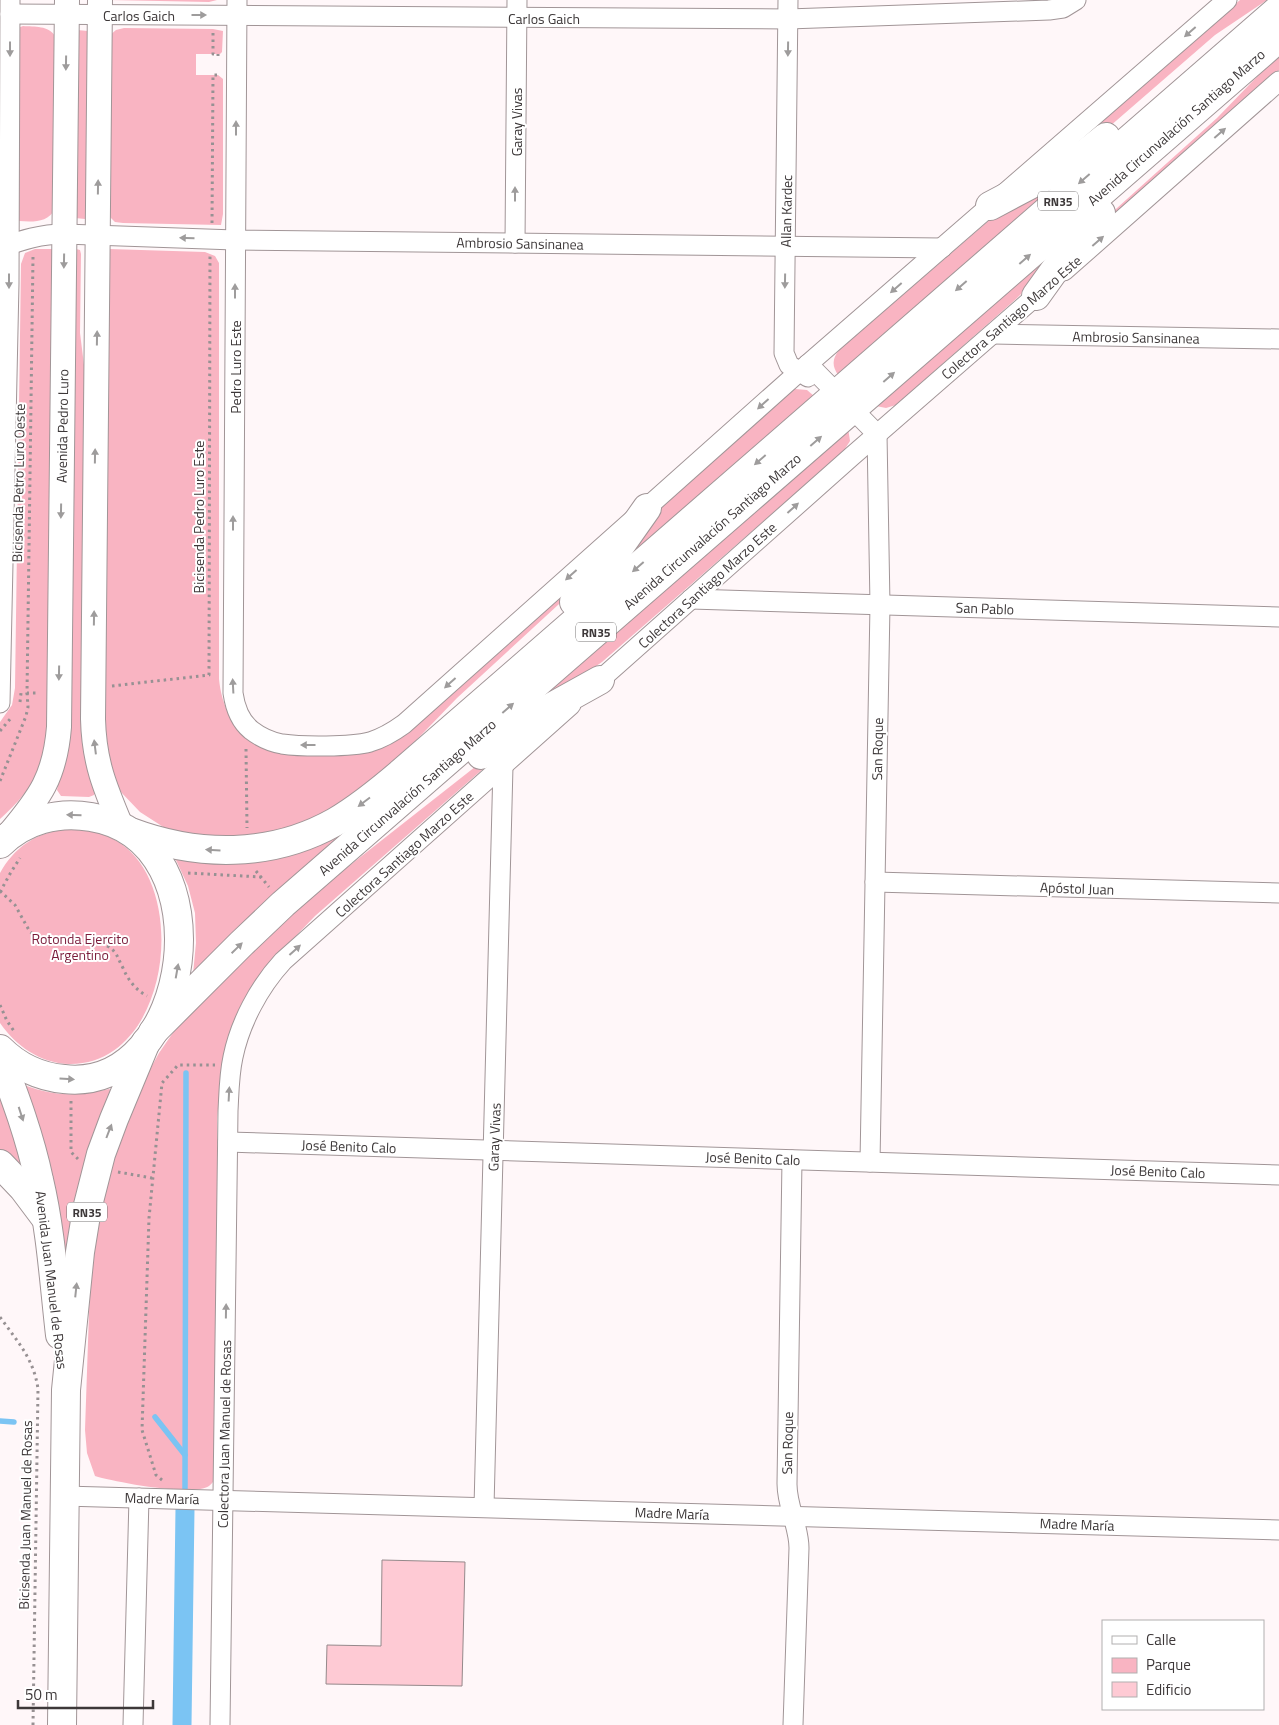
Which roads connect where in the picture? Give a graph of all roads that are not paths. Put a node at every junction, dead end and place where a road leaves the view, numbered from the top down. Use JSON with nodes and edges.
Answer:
{"nodes":[{"id":1,"x":788,"y":0,"type":"edge"},
{"id":2,"x":1076,"y":0,"type":"edge"},
{"id":3,"x":1227,"y":0,"type":"edge"},
{"id":4,"x":1279,"y":4,"type":"edge"},
{"id":5,"x":10,"y":7,"type":"edge"},
{"id":6,"x":67,"y":7,"type":"edge"},
{"id":7,"x":100,"y":7,"type":"edge"},
{"id":8,"x":237,"y":8,"type":"edge"},
{"id":9,"x":517,"y":9,"type":"edge"},
{"id":10,"x":1279,"y":9,"type":"edge"},
{"id":11,"x":788,"y":19,"type":"junction"},
{"id":12,"x":1279,"y":38,"type":"edge"},
{"id":13,"x":1279,"y":81,"type":"edge"},
{"id":14,"x":990,"y":206,"type":"junction"},
{"id":15,"x":64,"y":234,"type":"junction"},
{"id":16,"x":98,"y":235,"type":"junction"},
{"id":17,"x":235,"y":240,"type":"junction"},
{"id":18,"x":515,"y":243,"type":"junction"},
{"id":19,"x":4,"y":246,"type":"edge"},
{"id":20,"x":785,"y":246,"type":"junction"},
{"id":21,"x":942,"y":248,"type":"junction"},
{"id":22,"x":1036,"y":296,"type":"junction"},
{"id":23,"x":993,"y":334,"type":"junction"},
{"id":24,"x":1279,"y":339,"type":"edge"},
{"id":25,"x":804,"y":368,"type":"junction"},
{"id":26,"x":845,"y":402,"type":"junction"},
{"id":27,"x":877,"y":434,"type":"junction"},
{"id":28,"x":647,"y":508,"type":"junction"},
{"id":29,"x":691,"y":599,"type":"junction"},
{"id":30,"x":880,"y":605,"type":"junction"},
{"id":31,"x":1279,"y":618,"type":"edge"},
{"id":32,"x":600,"y":680,"type":"junction"},
{"id":33,"x":0,"y":703,"type":"edge"},
{"id":34,"x":503,"y":766,"type":"junction"},
{"id":35,"x":402,"y":772,"type":"junction"},
{"id":36,"x":126,"y":829,"type":"junction"},
{"id":37,"x":6,"y":845,"type":"edge"},
{"id":38,"x":339,"y":855,"type":"junction"},
{"id":39,"x":875,"y":882,"type":"junction"},
{"id":40,"x":1279,"y":893,"type":"edge"},
{"id":41,"x":150,"y":1037,"type":"junction"},
{"id":42,"x":7,"y":1057,"type":"edge"},
{"id":43,"x":228,"y":1142,"type":"junction"},
{"id":44,"x":493,"y":1150,"type":"junction"},
{"id":45,"x":792,"y":1160,"type":"junction"},
{"id":46,"x":870,"y":1162,"type":"junction"},
{"id":47,"x":0,"y":1164,"type":"edge"},
{"id":48,"x":1279,"y":1175,"type":"edge"},
{"id":49,"x":46,"y":1220,"type":"junction"},
{"id":50,"x":66,"y":1390,"type":"junction"},
{"id":51,"x":64,"y":1496,"type":"junction"},
{"id":52,"x":139,"y":1498,"type":"junction"},
{"id":53,"x":223,"y":1500,"type":"junction"},
{"id":54,"x":484,"y":1507,"type":"junction"},
{"id":55,"x":793,"y":1516,"type":"junction"},
{"id":56,"x":1279,"y":1530,"type":"edge"},
{"id":57,"x":62,"y":1725,"type":"edge"},
{"id":58,"x":133,"y":1725,"type":"edge"},
{"id":59,"x":220,"y":1725,"type":"edge"},
{"id":60,"x":793,"y":1725,"type":"edge"}],
"edges":[{"from":1,"to":11,"type":"street","name":"Allan Kardec"},
{"from":2,"to":11,"type":"street","name":"Carlos Gaich"},
{"from":3,"to":14,"type":"street","one_way":true},
{"from":4,"to":14,"type":"highway"},
{"from":5,"to":6,"type":"street","name":"Carlos Gaich"},
{"from":5,"to":19,"type":"street","one_way":true},
{"from":6,"to":7,"type":"street","name":"Carlos Gaich"},
{"from":6,"to":15,"type":"main road","name":"Avenida Pedro Luro","one_way":true},
{"from":7,"to":8,"type":"street","name":"Carlos Gaich","one_way":true},
{"from":16,"to":7,"type":"main road","one_way":true},
{"from":8,"to":9,"type":"street","name":"Carlos Gaich"},
{"from":17,"to":8,"type":"street","name":"Pedro Luro Este","one_way":true},
{"from":9,"to":11,"type":"street","name":"Carlos Gaich"},
{"from":18,"to":9,"type":"street","name":"Garay Vivas","one_way":true},
{"from":10,"to":26,"type":"highway","name":"Avenida Circunvalación Santiago Marzo","number":"RN35","one_way":true},
{"from":11,"to":20,"type":"street","name":"Allan Kardec","one_way":true},
{"from":12,"to":22,"type":"highway"},
{"from":26,"to":12,"type":"highway","name":"Avenida Circunvalación Santiago Marzo","number":"RN35","one_way":true},
{"from":22,"to":13,"type":"street","name":"Colectora Santiago Marzo Este","one_way":true},
{"from":14,"to":21,"type":"street"},
{"from":15,"to":16,"type":"street","name":"Ambrosio Sansinanea"},
{"from":15,"to":19,"type":"street","name":"Ambrosio Sansinanea"},
{"from":15,"to":37,"type":"main road","name":"Avenida Pedro Luro","one_way":true},
{"from":17,"to":16,"type":"street","name":"Ambrosio Sansinanea","one_way":true},
{"from":36,"to":16,"type":"main road","one_way":true},
{"from":17,"to":18,"type":"street","name":"Ambrosio Sansinanea"},
{"from":28,"to":17,"type":"street","name":"Pedro Luro Este","one_way":true},
{"from":18,"to":20,"type":"street","name":"Ambrosio Sansinanea"},
{"from":19,"to":33,"type":"street","one_way":true},
{"from":20,"to":21,"type":"street","name":"Ambrosio Sansinanea"},
{"from":20,"to":25,"type":"street","name":"Allan Kardec","one_way":true},
{"from":21,"to":25,"type":"street","one_way":true},
{"from":22,"to":23,"type":"street","name":"Colectora Santiago Marzo Este"},
{"from":23,"to":24,"type":"street","name":"Ambrosio Sansinanea"},
{"from":23,"to":27,"type":"street","name":"Colectora Santiago Marzo Este"},
{"from":25,"to":26,"type":"street"},
{"from":25,"to":28,"type":"street","one_way":true},
{"from":26,"to":27,"type":"street"},
{"from":26,"to":35,"type":"highway","name":"Avenida Circunvalación Santiago Marzo","number":"RN35","one_way":true},
{"from":38,"to":26,"type":"highway","name":"Avenida Circunvalación Santiago Marzo","number":"RN35","one_way":true},
{"from":29,"to":27,"type":"street","name":"Colectora Santiago Marzo Este","one_way":true},
{"from":27,"to":30,"type":"street","name":"San Roque"},
{"from":28,"to":35,"type":"highway"},
{"from":29,"to":30,"type":"street","name":"San Pablo"},
{"from":29,"to":32,"type":"street","name":"Colectora Santiago Marzo Este"},
{"from":30,"to":31,"type":"street","name":"San Pablo"},
{"from":30,"to":39,"type":"street","name":"San Roque"},
{"from":32,"to":34,"type":"street","name":"Colectora Santiago Marzo Este"},
{"from":32,"to":38,"type":"highway"},
{"from":43,"to":34,"type":"street","name":"Colectora Santiago Marzo Este","one_way":true},
{"from":34,"to":44,"type":"street","name":"Garay Vivas"},
{"from":35,"to":36,"type":"highway","name":"Avenida Circunvalación Santiago Marzo","number":"RN35","one_way":true},
{"from":36,"to":37,"type":"highway","number":"RN35","one_way":true},
{"from":41,"to":36,"type":"highway","number":"RN35","one_way":true},
{"from":41,"to":38,"type":"highway","name":"Avenida Circunvalación Santiago Marzo","number":"RN35","one_way":true},
{"from":39,"to":40,"type":"street","name":"Apóstol Juan"},
{"from":39,"to":46,"type":"street","name":"San Roque"},
{"from":42,"to":41,"type":"highway","number":"RN35","one_way":true},
{"from":50,"to":41,"type":"highway","name":"Avenida Juan Manuel de Rosas","number":"RN35","one_way":true},
{"from":42,"to":49,"type":"highway","name":"Avenida Juan Manuel de Rosas","number":"RN35","one_way":true},
{"from":43,"to":44,"type":"street","name":"José Benito Calo"},
{"from":53,"to":43,"type":"street","name":"Colectora Juan Manuel de Rosas","one_way":true},
{"from":44,"to":45,"type":"street","name":"José Benito Calo"},
{"from":44,"to":54,"type":"street","name":"Garay Vivas"},
{"from":45,"to":46,"type":"street","name":"José Benito Calo"},
{"from":45,"to":55,"type":"street","name":"San Roque"},
{"from":46,"to":48,"type":"street","name":"José Benito Calo"},
{"from":47,"to":49,"type":"highway"},
{"from":49,"to":50,"type":"highway","name":"Avenida Juan Manuel de Rosas","number":"RN35"},
{"from":50,"to":51,"type":"highway","name":"Avenida Juan Manuel de Rosas","number":"RN35"},
{"from":51,"to":52,"type":"street","name":"Madre María"},
{"from":51,"to":57,"type":"highway","name":"Avenida Juan Manuel de Rosas","number":"RN35"},
{"from":52,"to":53,"type":"street","name":"Madre María"},
{"from":52,"to":58,"type":"street"},
{"from":53,"to":54,"type":"street","name":"Madre María"},
{"from":53,"to":59,"type":"street","name":"Colectora Juan Manuel de Rosas"},
{"from":54,"to":55,"type":"street","name":"Madre María"},
{"from":55,"to":56,"type":"street","name":"Madre María"},
{"from":55,"to":60,"type":"street","name":"San Roque"}]}
